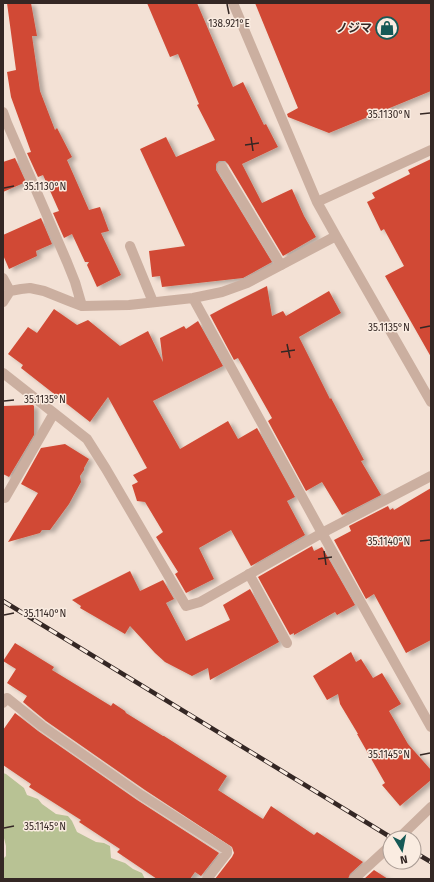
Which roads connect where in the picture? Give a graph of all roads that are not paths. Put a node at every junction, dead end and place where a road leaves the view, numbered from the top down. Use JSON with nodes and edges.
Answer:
{"nodes":[{"id":1,"x":233,"y":3,"type":"edge"},
{"id":2,"x":3,"y":112,"type":"edge"},
{"id":3,"x":431,"y":150,"type":"edge"},
{"id":4,"x":222,"y":167,"type":"dead end"},
{"id":5,"x":317,"y":202,"type":"junction"},
{"id":6,"x":336,"y":236,"type":"junction"},
{"id":7,"x":130,"y":246,"type":"dead end"},
{"id":8,"x":281,"y":265,"type":"junction"},
{"id":9,"x":3,"y":278,"type":"edge"},
{"id":10,"x":10,"y":291,"type":"junction"},
{"id":11,"x":193,"y":298,"type":"junction"},
{"id":12,"x":3,"y":302,"type":"edge"},
{"id":13,"x":153,"y":302,"type":"junction"},
{"id":14,"x":82,"y":306,"type":"junction"},
{"id":15,"x":3,"y":373,"type":"edge"},
{"id":16,"x":431,"y":402,"type":"edge"},
{"id":17,"x":54,"y":413,"type":"junction"},
{"id":18,"x":431,"y":476,"type":"edge"},
{"id":19,"x":3,"y":496,"type":"edge"},
{"id":20,"x":322,"y":533,"type":"junction"},
{"id":21,"x":249,"y":574,"type":"junction"},
{"id":22,"x":287,"y":643,"type":"dead end"},
{"id":23,"x":4,"y":699,"type":"edge"},
{"id":24,"x":431,"y":727,"type":"edge"},
{"id":25,"x":431,"y":807,"type":"edge"},
{"id":26,"x":407,"y":830,"type":"edge"},
{"id":27,"x":382,"y":854,"type":"edge"},
{"id":28,"x":356,"y":878,"type":"edge"},
{"id":29,"x":207,"y":879,"type":"edge"}],
"edges":[{"from":1,"to":5,"type":"street"},
{"from":2,"to":14,"type":"street"},
{"from":3,"to":5,"type":"street"},
{"from":4,"to":8,"type":"street"},
{"from":5,"to":6,"type":"street"},
{"from":6,"to":8,"type":"street"},
{"from":6,"to":16,"type":"street"},
{"from":7,"to":13,"type":"street"},
{"from":8,"to":11,"type":"street"},
{"from":9,"to":10,"type":"street"},
{"from":10,"to":12,"type":"street"},
{"from":10,"to":14,"type":"street"},
{"from":11,"to":13,"type":"street"},
{"from":11,"to":20,"type":"street"},
{"from":13,"to":14,"type":"street"},
{"from":15,"to":17,"type":"street"},
{"from":17,"to":19,"type":"street"},
{"from":17,"to":21,"type":"street"},
{"from":18,"to":20,"type":"street"},
{"from":20,"to":21,"type":"street"},
{"from":20,"to":24,"type":"street"},
{"from":21,"to":22,"type":"street"},
{"from":23,"to":29,"type":"street"},
{"from":25,"to":26,"type":"street"},
{"from":27,"to":28,"type":"street"}]}
